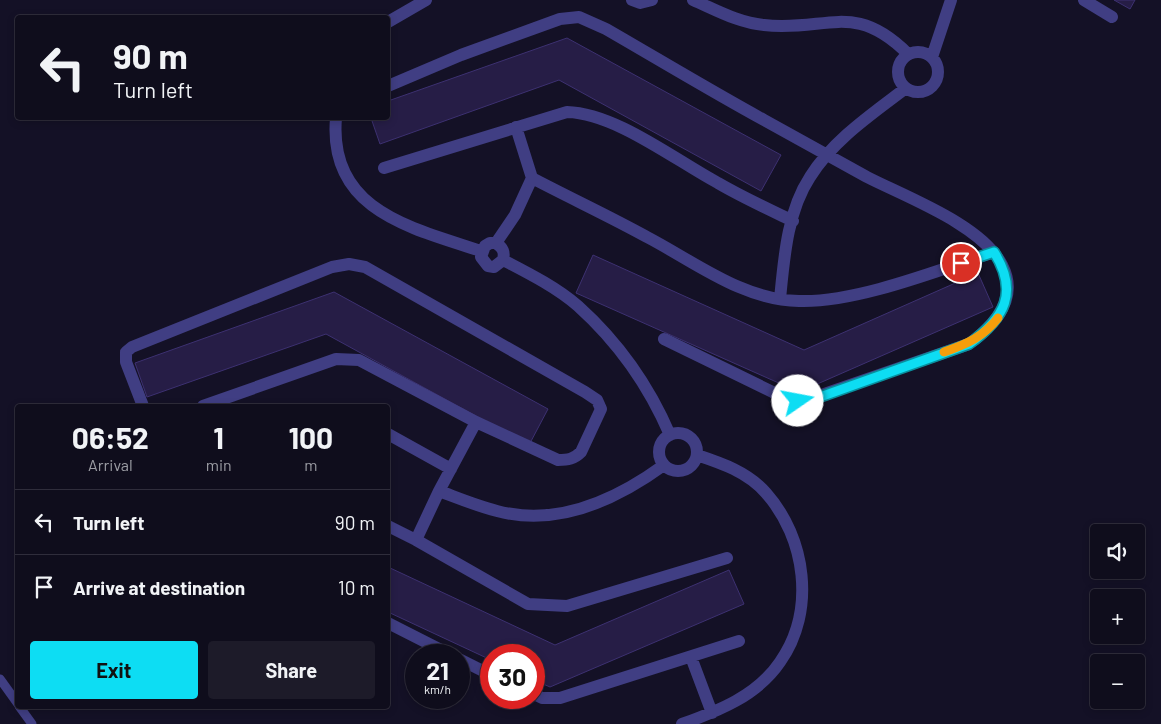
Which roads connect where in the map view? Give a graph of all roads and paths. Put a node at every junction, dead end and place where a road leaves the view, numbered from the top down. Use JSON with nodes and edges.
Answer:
{"nodes":[{"id":1,"x":426,"y":0,"type":"edge"},
{"id":2,"x":632,"y":0,"type":"edge"},
{"id":3,"x":652,"y":0,"type":"edge"},
{"id":4,"x":693,"y":0,"type":"edge"},
{"id":5,"x":951,"y":0,"type":"edge"},
{"id":6,"x":1084,"y":0,"type":"edge"},
{"id":7,"x":1112,"y":16,"type":"dead end"},
{"id":8,"x":390,"y":21,"type":"edge"},
{"id":9,"x":908,"y":54,"type":"junction"},
{"id":10,"x":932,"y":57,"type":"junction"},
{"id":11,"x":390,"y":85,"type":"edge"},
{"id":12,"x":906,"y":88,"type":"junction"},
{"id":13,"x":336,"y":120,"type":"edge"},
{"id":14,"x":516,"y":126,"type":"junction"},
{"id":15,"x":827,"y":154,"type":"junction"},
{"id":16,"x":384,"y":168,"type":"dead end"},
{"id":17,"x":532,"y":178,"type":"junction"},
{"id":18,"x":793,"y":221,"type":"junction"},
{"id":19,"x":496,"y":243,"type":"junction"},
{"id":20,"x":481,"y":251,"type":"junction"},
{"id":21,"x":994,"y":252,"type":"junction"},
{"id":22,"x":503,"y":260,"type":"junction"},
{"id":23,"x":780,"y":299,"type":"junction"},
{"id":24,"x":664,"y":339,"type":"dead end"},
{"id":25,"x":142,"y":404,"type":"edge"},
{"id":26,"x":209,"y":404,"type":"edge"},
{"id":27,"x":476,"y":422,"type":"junction"},
{"id":28,"x":390,"y":435,"type":"edge"},
{"id":29,"x":670,"y":435,"type":"junction"},
{"id":30,"x":696,"y":455,"type":"junction"},
{"id":31,"x":664,"y":465,"type":"junction"},
{"id":32,"x":451,"y":469,"type":"junction"},
{"id":33,"x":439,"y":491,"type":"junction"},
{"id":34,"x":390,"y":527,"type":"edge"},
{"id":35,"x":416,"y":540,"type":"junction"},
{"id":36,"x":727,"y":558,"type":"dead end"},
{"id":37,"x":390,"y":624,"type":"edge"},
{"id":38,"x":739,"y":641,"type":"dead end"},
{"id":39,"x":429,"y":644,"type":"edge"},
{"id":40,"x":691,"y":657,"type":"junction"},
{"id":41,"x":0,"y":679,"type":"edge"},
{"id":42,"x":545,"y":697,"type":"edge"},
{"id":43,"x":15,"y":701,"type":"edge"},
{"id":44,"x":21,"y":709,"type":"edge"},
{"id":45,"x":712,"y":713,"type":"junction"},
{"id":46,"x":32,"y":724,"type":"edge"},
{"id":47,"x":682,"y":724,"type":"edge"}],
"edges":[{"from":1,"to":8,"type":"street"},
{"from":2,"to":3,"type":"street"},
{"from":4,"to":9,"type":"street"},
{"from":5,"to":10,"type":"street"},
{"from":6,"to":7,"type":"street"},
{"from":9,"to":10,"type":"street"},
{"from":9,"to":12,"type":"street"},
{"from":10,"to":12,"type":"street"},
{"from":11,"to":15,"type":"street"},
{"from":12,"to":15,"type":"street"},
{"from":13,"to":20,"type":"street"},
{"from":14,"to":16,"type":"street"},
{"from":14,"to":17,"type":"street"},
{"from":14,"to":18,"type":"street"},
{"from":15,"to":18,"type":"street"},
{"from":15,"to":21,"type":"street"},
{"from":17,"to":19,"type":"street"},
{"from":17,"to":23,"type":"street"},
{"from":18,"to":23,"type":"street"},
{"from":19,"to":20,"type":"street"},
{"from":19,"to":22,"type":"street"},
{"from":20,"to":22,"type":"street"},
{"from":21,"to":23,"type":"street"},
{"from":21,"to":24,"type":"street"},
{"from":22,"to":29,"type":"street"},
{"from":25,"to":27,"type":"street"},
{"from":26,"to":27,"type":"street"},
{"from":27,"to":32,"type":"street"},
{"from":28,"to":32,"type":"street"},
{"from":29,"to":30,"type":"street"},
{"from":29,"to":31,"type":"street"},
{"from":30,"to":31,"type":"street"},
{"from":30,"to":45,"type":"street"},
{"from":31,"to":33,"type":"street"},
{"from":32,"to":33,"type":"street"},
{"from":33,"to":35,"type":"street"},
{"from":34,"to":35,"type":"street"},
{"from":35,"to":36,"type":"street"},
{"from":37,"to":39,"type":"street"},
{"from":38,"to":40,"type":"street"},
{"from":40,"to":42,"type":"street"},
{"from":40,"to":45,"type":"street"},
{"from":41,"to":43,"type":"lane"},
{"from":44,"to":46,"type":"lane"},
{"from":45,"to":47,"type":"street"}]}
